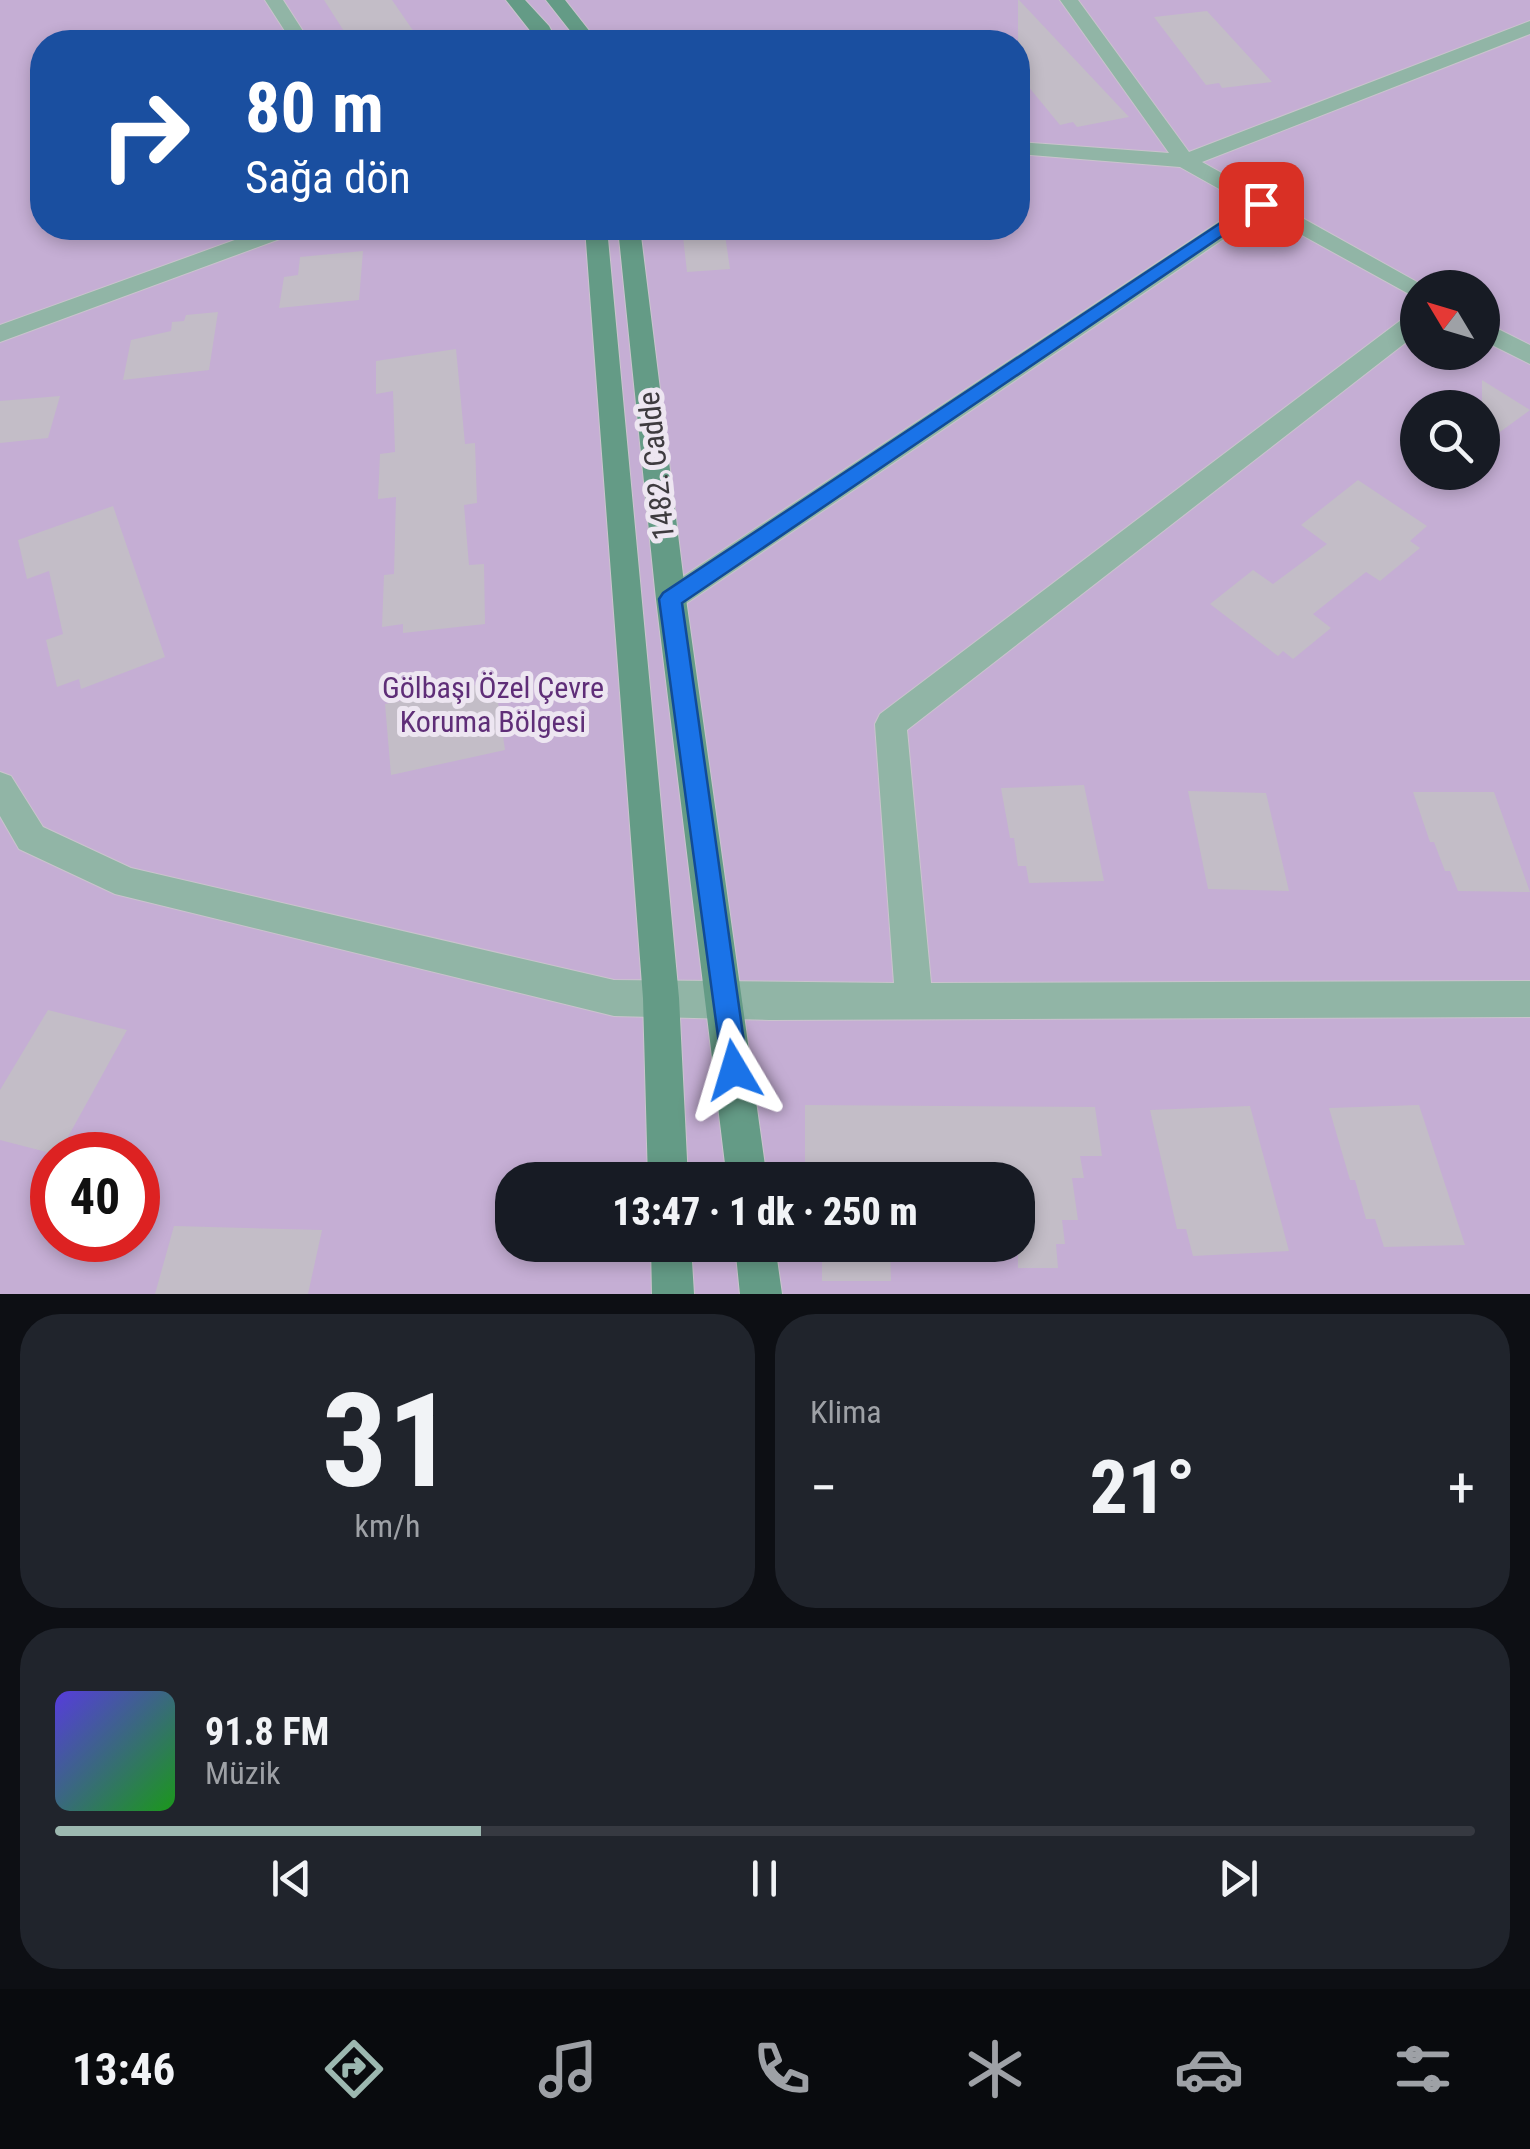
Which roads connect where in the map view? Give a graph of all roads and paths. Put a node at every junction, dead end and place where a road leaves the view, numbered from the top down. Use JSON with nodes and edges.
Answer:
{"nodes":[{"id":1,"x":274,"y":0,"type":"edge"},
{"id":2,"x":514,"y":0,"type":"edge"},
{"id":3,"x":555,"y":0,"type":"edge"},
{"id":4,"x":1069,"y":0,"type":"edge"},
{"id":5,"x":1530,"y":27,"type":"edge"},
{"id":6,"x":293,"y":30,"type":"edge"},
{"id":7,"x":538,"y":30,"type":"edge"},
{"id":8,"x":579,"y":30,"type":"edge"},
{"id":9,"x":1030,"y":149,"type":"edge"},
{"id":10,"x":1184,"y":161,"type":"junction"},
{"id":11,"x":1261,"y":204,"type":"junction"},
{"id":12,"x":255,"y":240,"type":"edge"},
{"id":13,"x":597,"y":240,"type":"edge"},
{"id":14,"x":630,"y":240,"type":"edge"},
{"id":15,"x":1400,"y":282,"type":"edge"},
{"id":16,"x":0,"y":334,"type":"edge"},
{"id":17,"x":1400,"y":334,"type":"edge"},
{"id":18,"x":1500,"y":339,"type":"edge"},
{"id":19,"x":1530,"y":356,"type":"edge"},
{"id":20,"x":670,"y":599,"type":"junction"},
{"id":21,"x":0,"y":786,"type":"edge"},
{"id":22,"x":661,"y":998,"type":"junction"},
{"id":23,"x":725,"y":998,"type":"junction"},
{"id":24,"x":1530,"y":999,"type":"edge"},
{"id":25,"x":914,"y":1001,"type":"junction"},
{"id":26,"x":667,"y":1162,"type":"edge"},
{"id":27,"x":745,"y":1162,"type":"edge"},
{"id":28,"x":672,"y":1262,"type":"edge"},
{"id":29,"x":757,"y":1262,"type":"edge"},
{"id":30,"x":673,"y":1294,"type":"edge"},
{"id":31,"x":761,"y":1294,"type":"edge"}],
"edges":[{"from":1,"to":6,"type":"street"},
{"from":2,"to":7,"type":"street"},
{"from":3,"to":8,"type":"street"},
{"from":4,"to":10,"type":"street"},
{"from":5,"to":10,"type":"street"},
{"from":9,"to":10,"type":"street"},
{"from":10,"to":11,"type":"street"},
{"from":11,"to":15,"type":"street"},
{"from":11,"to":20,"type":"street"},
{"from":12,"to":16,"type":"street"},
{"from":13,"to":22,"type":"street","name":"1482. Cadde"},
{"from":14,"to":20,"type":"street","name":"1482. Cadde"},
{"from":17,"to":25,"type":"street"},
{"from":18,"to":19,"type":"street"},
{"from":20,"to":23,"type":"street","name":"1482. Cadde"},
{"from":21,"to":22,"type":"street"},
{"from":22,"to":23,"type":"street"},
{"from":22,"to":26,"type":"street","name":"1482. Cadde"},
{"from":23,"to":25,"type":"street"},
{"from":23,"to":27,"type":"street","name":"1482. Cadde"},
{"from":24,"to":25,"type":"street"},
{"from":28,"to":30,"type":"street"},
{"from":29,"to":31,"type":"street"}]}
